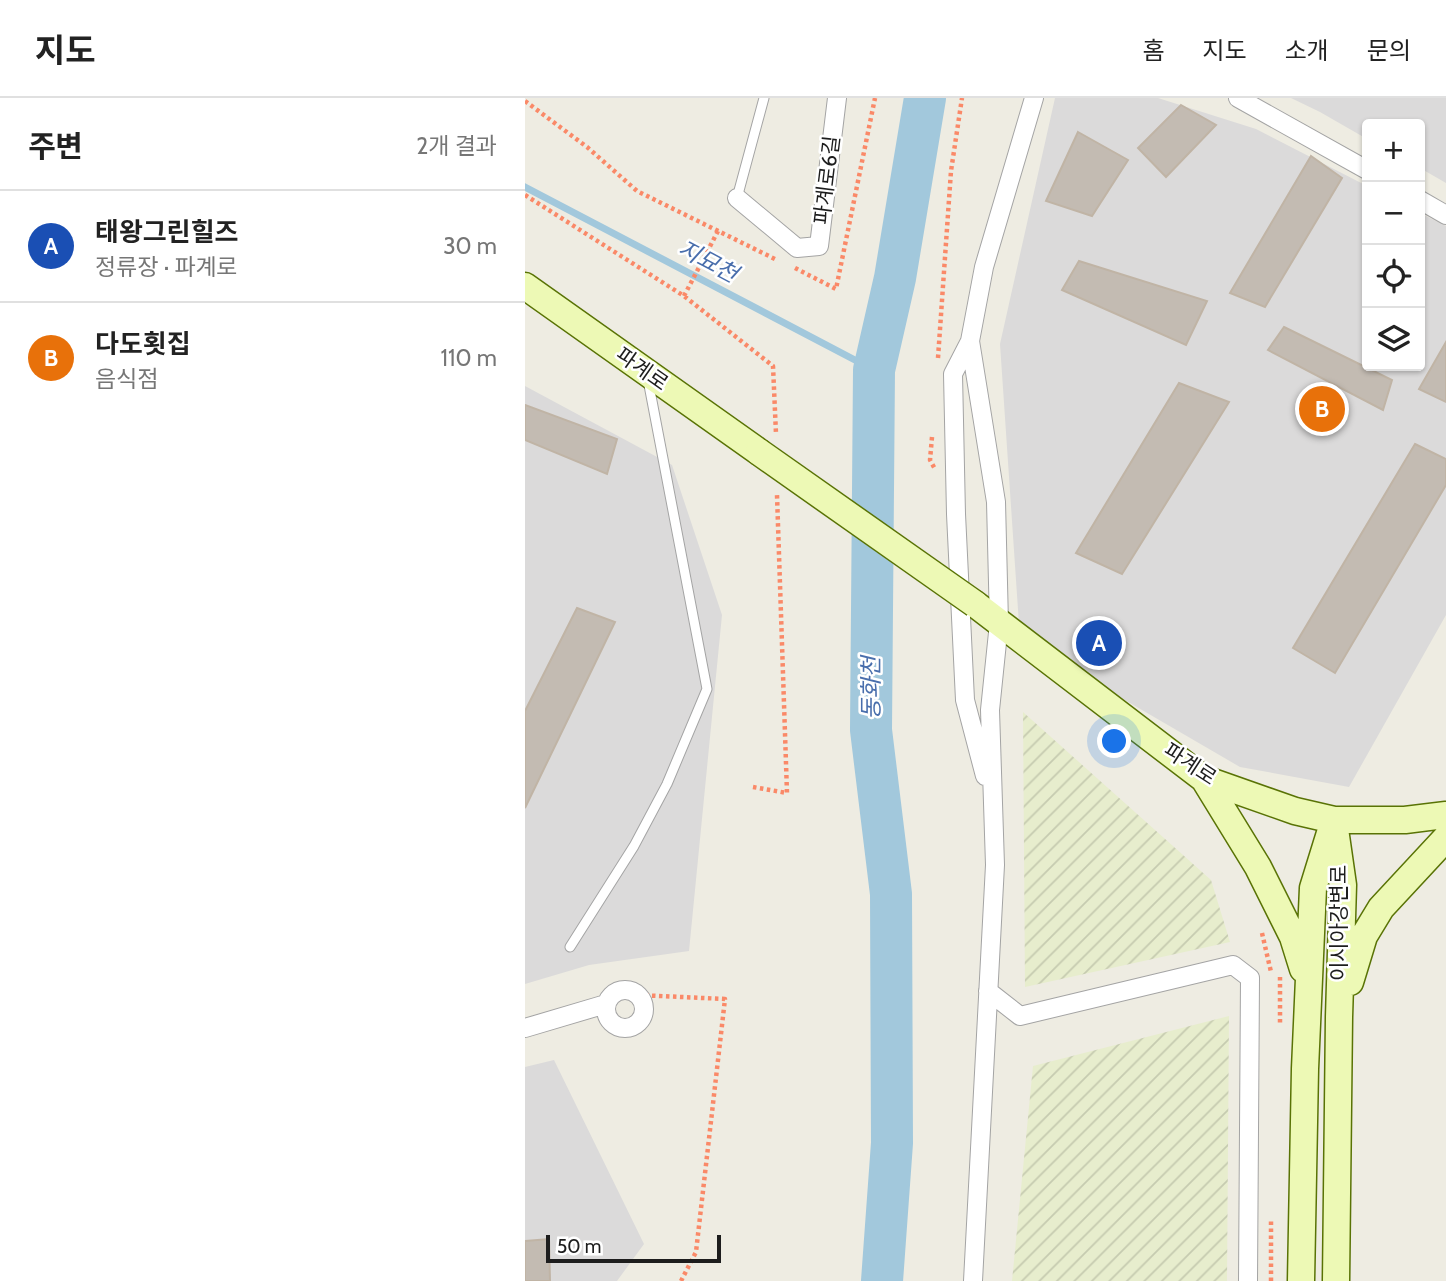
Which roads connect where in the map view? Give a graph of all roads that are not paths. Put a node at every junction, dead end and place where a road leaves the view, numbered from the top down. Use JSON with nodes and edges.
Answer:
{"nodes":[{"id":1,"x":764,"y":98,"type":"edge"},
{"id":2,"x":837,"y":98,"type":"edge"},
{"id":3,"x":1034,"y":98,"type":"edge"},
{"id":4,"x":1238,"y":98,"type":"edge"},
{"id":5,"x":1362,"y":167,"type":"edge"},
{"id":6,"x":737,"y":198,"type":"joint"},
{"id":7,"x":1425,"y":203,"type":"edge"},
{"id":8,"x":1446,"y":215,"type":"edge"},
{"id":9,"x":525,"y":286,"type":"edge"},
{"id":10,"x":969,"y":341,"type":"junction"},
{"id":11,"x":646,"y":372,"type":"junction"},
{"id":12,"x":999,"y":623,"type":"junction"},
{"id":13,"x":1204,"y":779,"type":"junction"},
{"id":14,"x":993,"y":808,"type":"junction"},
{"id":15,"x":1446,"y":815,"type":"edge"},
{"id":16,"x":1334,"y":820,"type":"junction"},
{"id":17,"x":1446,"y":838,"type":"edge"},
{"id":18,"x":570,"y":947,"type":"dead end"},
{"id":19,"x":1308,"y":984,"type":"junction"},
{"id":20,"x":988,"y":991,"type":"junction"},
{"id":21,"x":606,"y":1004,"type":"junction"},
{"id":22,"x":1339,"y":1017,"type":"junction"},
{"id":23,"x":525,"y":1028,"type":"edge"},
{"id":24,"x":972,"y":1281,"type":"edge"},
{"id":25,"x":1248,"y":1281,"type":"edge"},
{"id":26,"x":1301,"y":1281,"type":"edge"},
{"id":27,"x":1336,"y":1281,"type":"edge"}],
"edges":[{"from":1,"to":6,"type":"lane"},
{"from":2,"to":6,"type":"street","name":"파계로6길"},
{"from":3,"to":10,"type":"street"},
{"from":4,"to":5,"type":"street"},
{"from":7,"to":8,"type":"street"},
{"from":9,"to":11,"type":"main road","name":"파계로"},
{"from":10,"to":12,"type":"street"},
{"from":10,"to":14,"type":"street"},
{"from":11,"to":12,"type":"main road","name":"파계로","bridge":true},
{"from":11,"to":18,"type":"lane"},
{"from":12,"to":13,"type":"main road","name":"파계로"},
{"from":12,"to":14,"type":"street"},
{"from":13,"to":16,"type":"main road","name":"파계로"},
{"from":13,"to":19,"type":"main road"},
{"from":14,"to":20,"type":"street"},
{"from":15,"to":16,"type":"main road","name":"파계로"},
{"from":16,"to":19,"type":"main road","name":"이시아강변로"},
{"from":16,"to":22,"type":"main road","name":"이시아강변로"},
{"from":17,"to":22,"type":"main road"},
{"from":19,"to":26,"type":"main road","name":"이시아강변로"},
{"from":20,"to":24,"type":"street"},
{"from":20,"to":25,"type":"street"},
{"from":21,"to":21,"type":"street"},
{"from":21,"to":23,"type":"street"},
{"from":22,"to":27,"type":"main road","name":"이시아강변로"}]}
